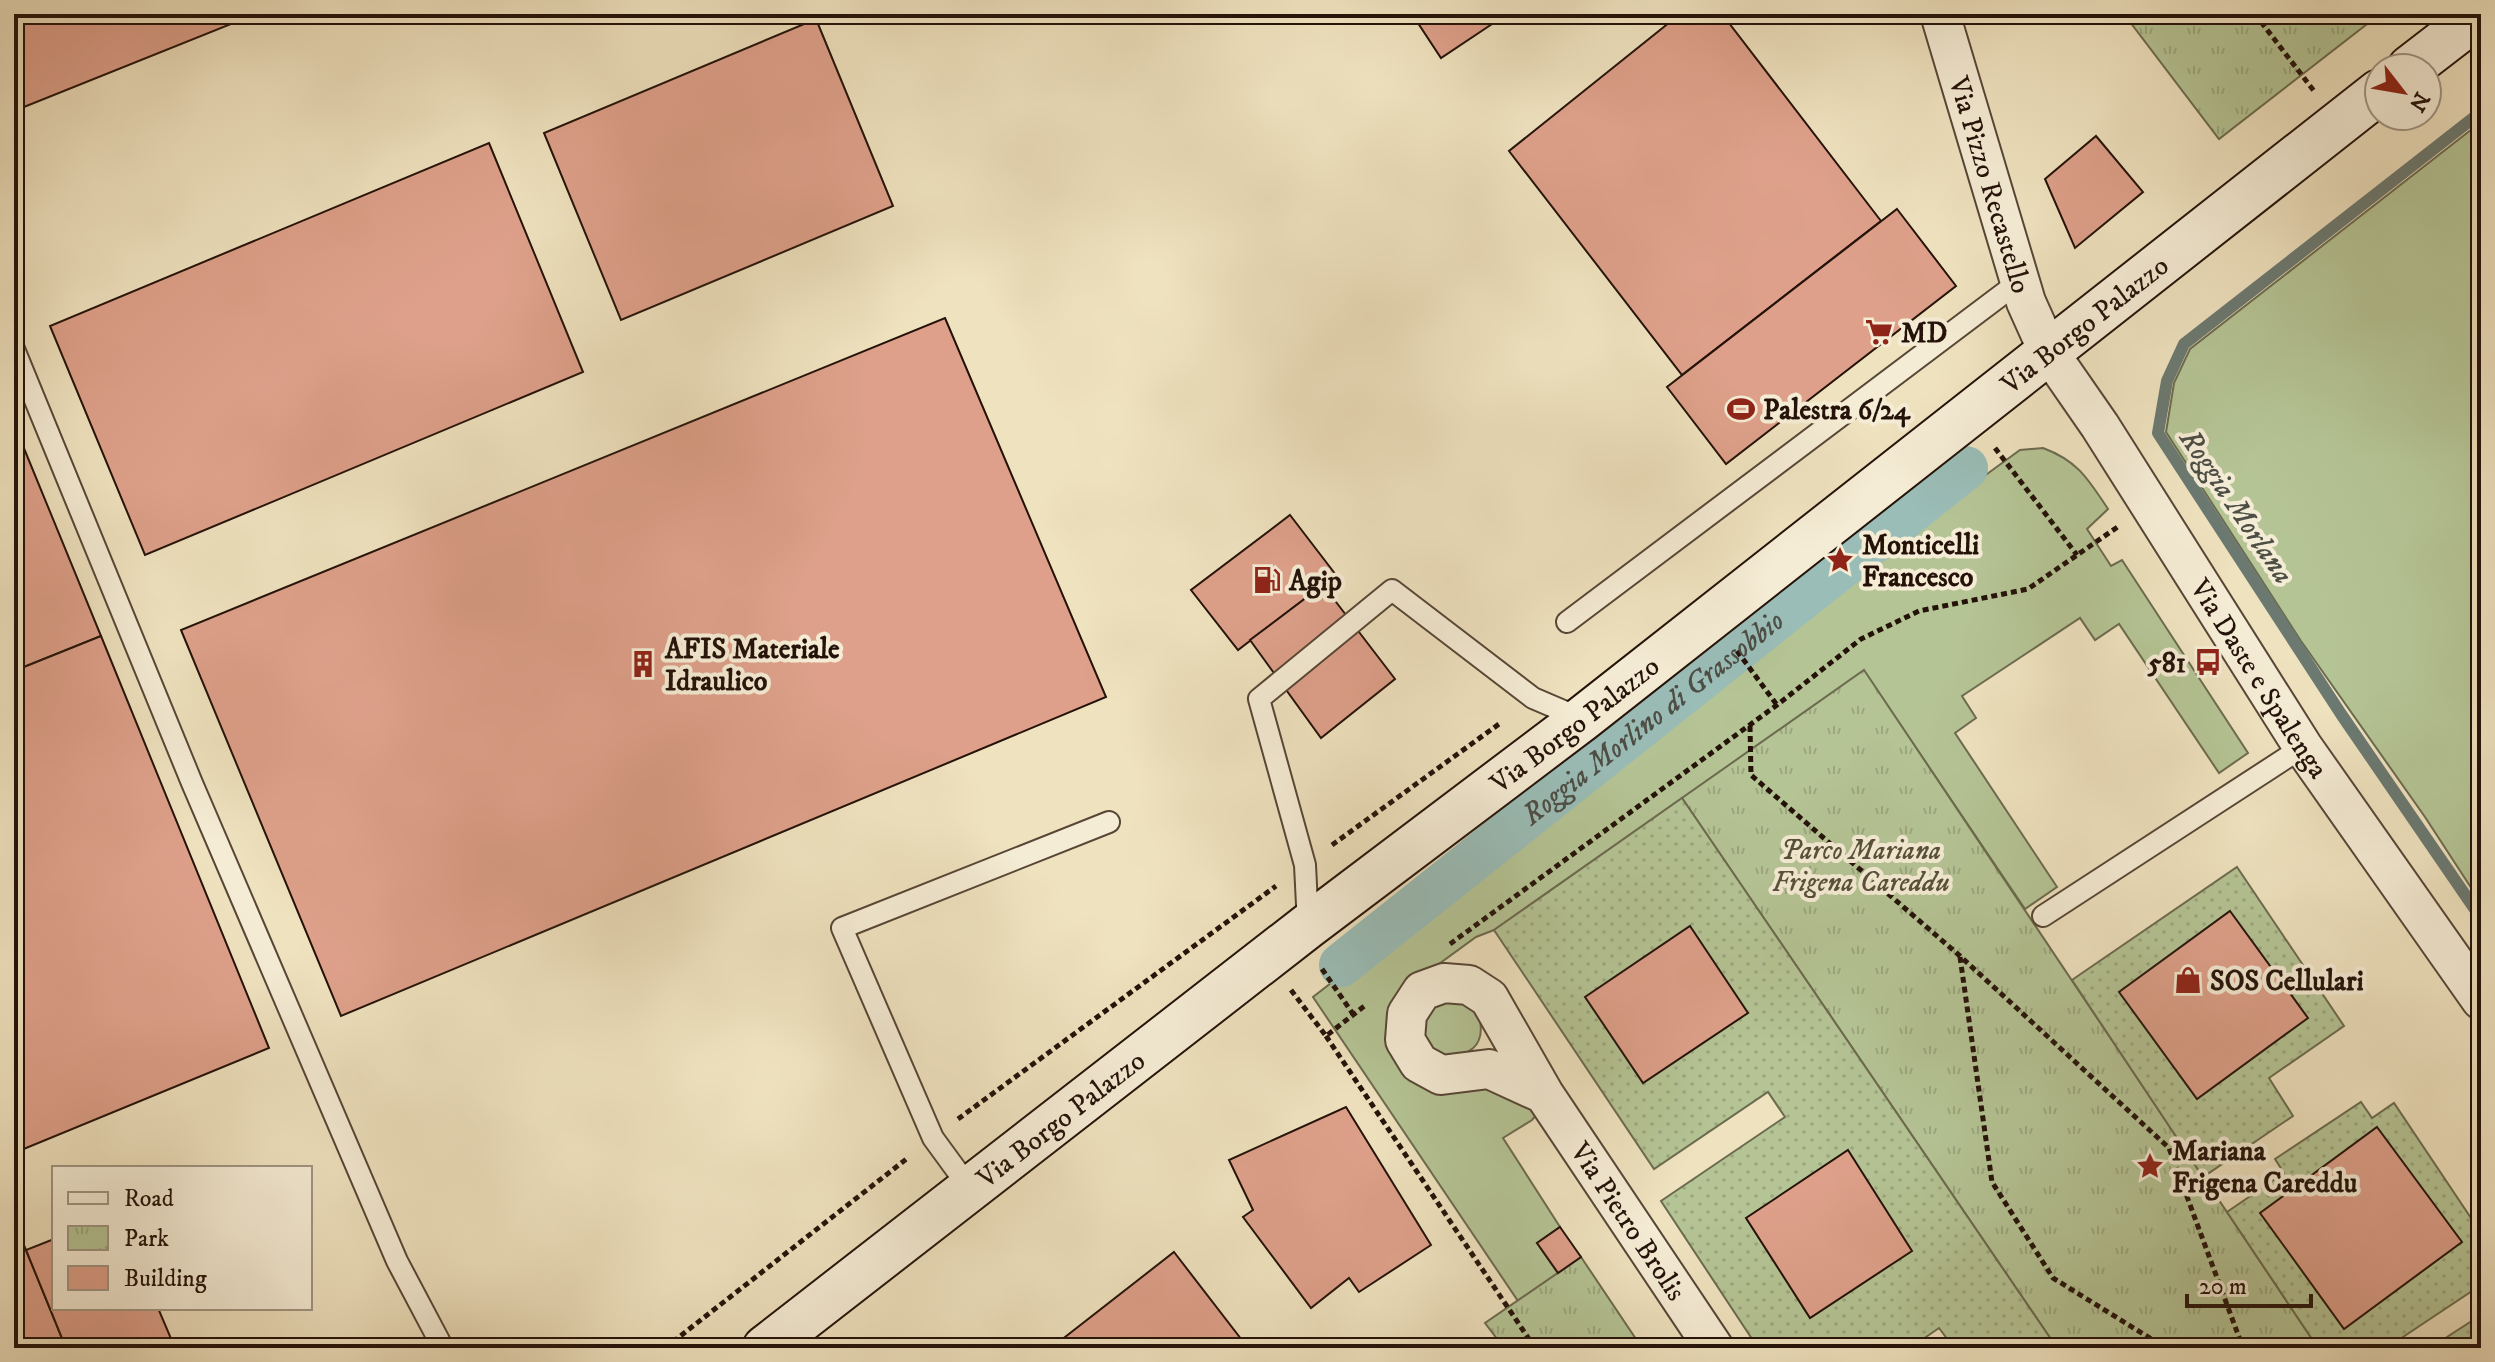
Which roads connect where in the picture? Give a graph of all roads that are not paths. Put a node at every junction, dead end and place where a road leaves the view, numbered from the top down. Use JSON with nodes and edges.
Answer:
{"nodes":[{"id":1,"x":1940,"y":14,"type":"edge"},
{"id":2,"x":2473,"y":16,"type":"edge"},
{"id":3,"x":2429,"y":52,"type":"edge"},
{"id":4,"x":2363,"y":104,"type":"edge"},
{"id":5,"x":2020,"y":281,"type":"junction"},
{"id":6,"x":14,"y":349,"type":"edge"},
{"id":7,"x":2048,"y":351,"type":"junction"},
{"id":8,"x":1567,"y":622,"type":"dead end"},
{"id":9,"x":1582,"y":719,"type":"junction"},
{"id":10,"x":2303,"y":747,"type":"junction"},
{"id":11,"x":1109,"y":822,"type":"dead end"},
{"id":12,"x":2043,"y":916,"type":"dead end"},
{"id":13,"x":1312,"y":943,"type":"junction"},
{"id":14,"x":2481,"y":1000,"type":"edge"},
{"id":15,"x":1544,"y":1094,"type":"dead end"},
{"id":16,"x":971,"y":1190,"type":"junction"},
{"id":17,"x":443,"y":1348,"type":"edge"},
{"id":18,"x":765,"y":1348,"type":"edge"},
{"id":19,"x":1714,"y":1348,"type":"edge"}],
"edges":[{"from":1,"to":5,"type":"street","name":"Via Pizzo Recastello"},
{"from":2,"to":3,"type":"main road"},
{"from":4,"to":7,"type":"main road","name":"Via Borgo Palazzo"},
{"from":5,"to":7,"type":"street","name":"Via Pizzo Recastello"},
{"from":5,"to":8,"type":"lane"},
{"from":6,"to":17,"type":"lane"},
{"from":7,"to":9,"type":"main road","name":"Via Borgo Palazzo"},
{"from":7,"to":10,"type":"street","name":"Via Daste e Spalenga"},
{"from":9,"to":13,"type":"main road","name":"Via Borgo Palazzo"},
{"from":9,"to":13,"type":"lane"},
{"from":10,"to":12,"type":"lane"},
{"from":10,"to":14,"type":"street","name":"Via Daste e Spalenga"},
{"from":11,"to":16,"type":"lane"},
{"from":13,"to":16,"type":"main road","name":"Via Borgo Palazzo"},
{"from":15,"to":19,"type":"street","name":"Via Pietro Brolis"},
{"from":16,"to":18,"type":"main road","name":"Via Borgo Palazzo"}]}
